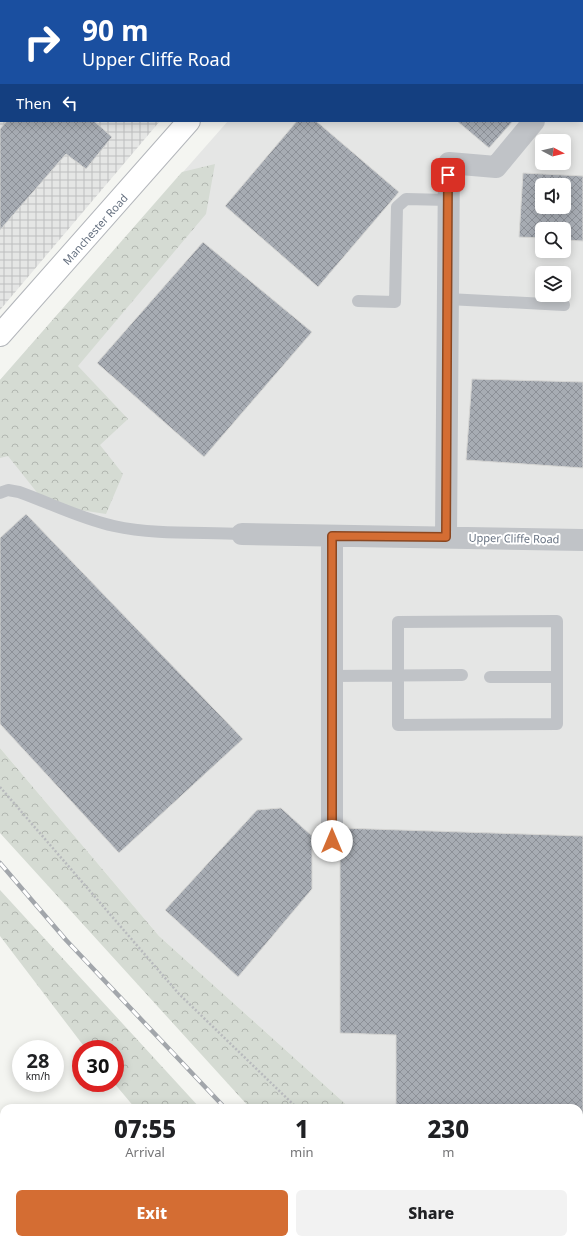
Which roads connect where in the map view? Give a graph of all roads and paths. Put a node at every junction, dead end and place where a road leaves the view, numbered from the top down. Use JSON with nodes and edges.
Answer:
{"nodes":[{"id":1,"x":188,"y":122,"type":"edge"},
{"id":2,"x":533,"y":122,"type":"edge"},
{"id":3,"x":448,"y":200,"type":"junction"},
{"id":4,"x":448,"y":299,"type":"junction"},
{"id":5,"x":358,"y":301,"type":"dead end"},
{"id":6,"x":564,"y":305,"type":"dead end"},
{"id":7,"x":0,"y":335,"type":"edge"},
{"id":8,"x":0,"y":493,"type":"edge"},
{"id":9,"x":242,"y":534,"type":"joint"},
{"id":10,"x":332,"y":536,"type":"junction"},
{"id":11,"x":446,"y":537,"type":"junction"},
{"id":12,"x":583,"y":540,"type":"edge"},
{"id":13,"x":462,"y":675,"type":"dead end"},
{"id":14,"x":332,"y":676,"type":"junction"},
{"id":15,"x":398,"y":676,"type":"junction"},
{"id":16,"x":490,"y":677,"type":"dead end"},
{"id":17,"x":557,"y":677,"type":"junction"},
{"id":18,"x":0,"y":787,"type":"edge"},
{"id":19,"x":332,"y":841,"type":"dead end"},
{"id":20,"x":293,"y":1104,"type":"edge"}],
"edges":[{"from":1,"to":7,"type":"main road","name":"Manchester Road"},
{"from":2,"to":3,"type":"street"},
{"from":3,"to":4,"type":"street"},
{"from":3,"to":5,"type":"lane"},
{"from":4,"to":6,"type":"lane"},
{"from":4,"to":11,"type":"street"},
{"from":8,"to":9,"type":"lane"},
{"from":9,"to":10,"type":"street","name":"Upper Cliffe Road"},
{"from":10,"to":11,"type":"street","name":"Upper Cliffe Road"},
{"from":10,"to":14,"type":"street"},
{"from":11,"to":12,"type":"street","name":"Upper Cliffe Road"},
{"from":13,"to":15,"type":"lane"},
{"from":14,"to":15,"type":"lane"},
{"from":14,"to":19,"type":"street"},
{"from":15,"to":17,"type":"lane"},
{"from":15,"to":17,"type":"lane"},
{"from":16,"to":17,"type":"lane"},
{"from":18,"to":20,"type":"path"}]}
